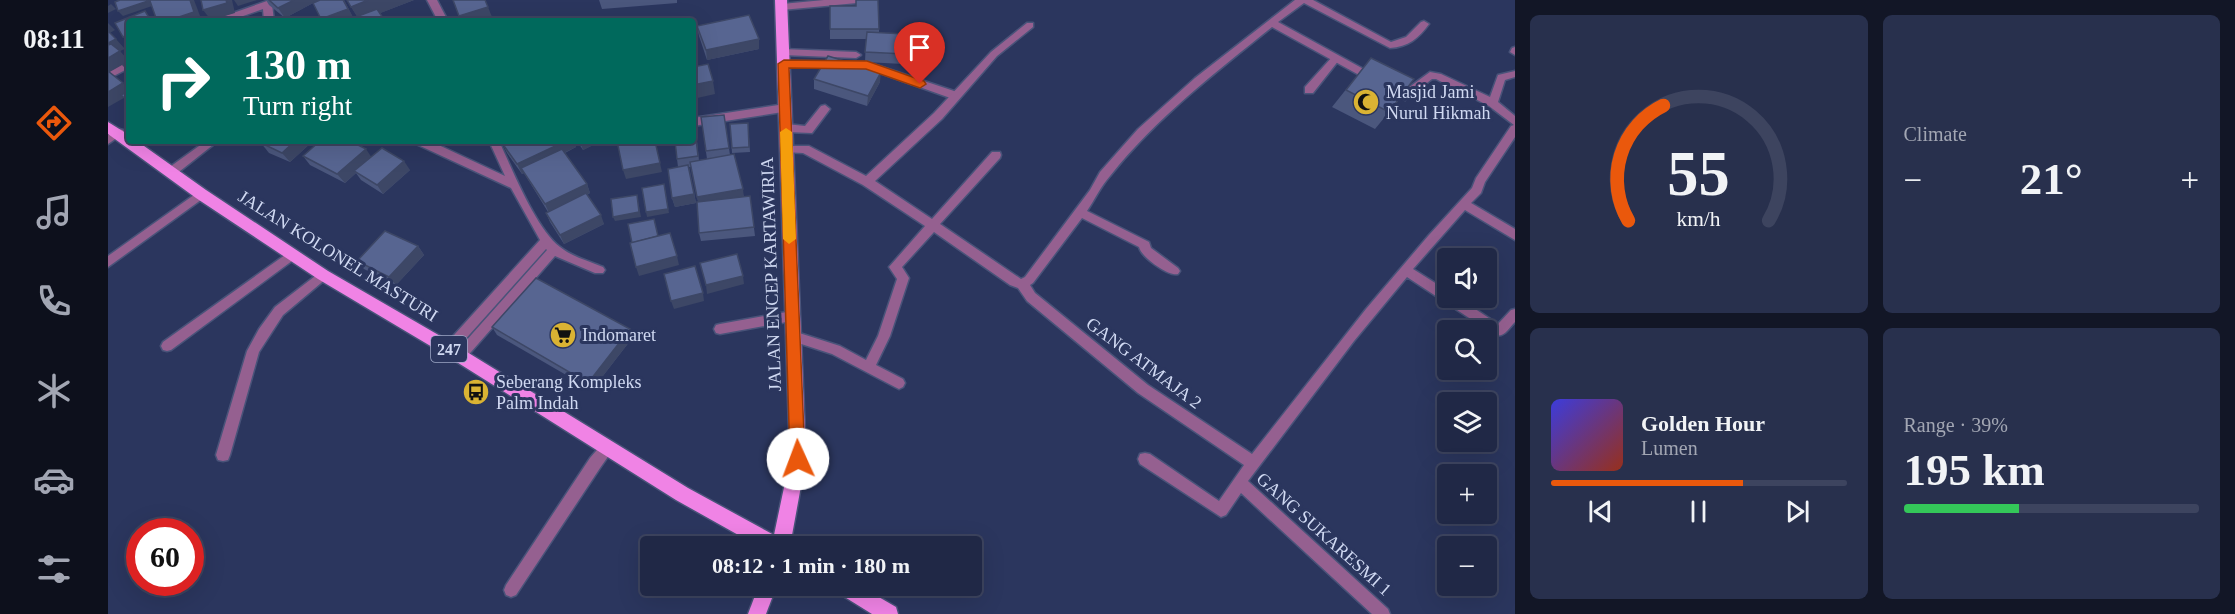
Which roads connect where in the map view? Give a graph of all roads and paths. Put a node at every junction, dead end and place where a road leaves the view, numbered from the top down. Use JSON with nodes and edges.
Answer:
{"nodes":[{"id":1,"x":432,"y":0,"type":"edge"},
{"id":2,"x":857,"y":0,"type":"edge"},
{"id":3,"x":1301,"y":0,"type":"edge"},
{"id":4,"x":1306,"y":0,"type":"edge"},
{"id":5,"x":267,"y":2,"type":"edge"},
{"id":6,"x":778,"y":2,"type":"edge"},
{"id":7,"x":227,"y":18,"type":"edge"},
{"id":8,"x":269,"y":18,"type":"edge"},
{"id":9,"x":441,"y":18,"type":"edge"},
{"id":10,"x":1272,"y":23,"type":"junction"},
{"id":11,"x":1424,"y":24,"type":"dead end"},
{"id":12,"x":1030,"y":25,"type":"dead end"},
{"id":13,"x":856,"y":55,"type":"dead end"},
{"id":14,"x":783,"y":58,"type":"junction"},
{"id":15,"x":1336,"y":58,"type":"junction"},
{"id":16,"x":126,"y":66,"type":"edge"},
{"id":17,"x":1515,"y":74,"type":"edge"},
{"id":18,"x":108,"y":76,"type":"edge"},
{"id":19,"x":1309,"y":90,"type":"dead end"},
{"id":20,"x":956,"y":96,"type":"junction"},
{"id":21,"x":1493,"y":103,"type":"junction"},
{"id":22,"x":785,"y":108,"type":"junction"},
{"id":23,"x":825,"y":109,"type":"dead end"},
{"id":24,"x":696,"y":122,"type":"edge"},
{"id":25,"x":1515,"y":122,"type":"edge"},
{"id":26,"x":786,"y":128,"type":"junction"},
{"id":27,"x":1515,"y":129,"type":"edge"},
{"id":28,"x":112,"y":133,"type":"edge"},
{"id":29,"x":126,"y":142,"type":"edge"},
{"id":30,"x":129,"y":144,"type":"edge"},
{"id":31,"x":209,"y":144,"type":"edge"},
{"id":32,"x":426,"y":144,"type":"edge"},
{"id":33,"x":495,"y":144,"type":"edge"},
{"id":34,"x":787,"y":148,"type":"junction"},
{"id":35,"x":996,"y":155,"type":"dead end"},
{"id":36,"x":171,"y":172,"type":"junction"},
{"id":37,"x":867,"y":182,"type":"junction"},
{"id":38,"x":514,"y":185,"type":"junction"},
{"id":39,"x":201,"y":194,"type":"junction"},
{"id":40,"x":1463,"y":204,"type":"junction"},
{"id":41,"x":1080,"y":212,"type":"junction"},
{"id":42,"x":933,"y":225,"type":"junction"},
{"id":43,"x":1515,"y":235,"type":"edge"},
{"id":44,"x":550,"y":246,"type":"junction"},
{"id":45,"x":292,"y":255,"type":"junction"},
{"id":46,"x":108,"y":262,"type":"edge"},
{"id":47,"x":598,"y":270,"type":"dead end"},
{"id":48,"x":1406,"y":270,"type":"junction"},
{"id":49,"x":1174,"y":271,"type":"dead end"},
{"id":50,"x":322,"y":275,"type":"junction"},
{"id":51,"x":1022,"y":284,"type":"junction"},
{"id":52,"x":1515,"y":314,"type":"edge"},
{"id":53,"x":792,"y":316,"type":"junction"},
{"id":54,"x":720,"y":329,"type":"dead end"},
{"id":55,"x":793,"y":336,"type":"junction"},
{"id":56,"x":167,"y":346,"type":"dead end"},
{"id":57,"x":454,"y":353,"type":"junction"},
{"id":58,"x":868,"y":367,"type":"junction"},
{"id":59,"x":899,"y":382,"type":"dead end"},
{"id":60,"x":607,"y":447,"type":"junction"},
{"id":61,"x":223,"y":455,"type":"dead end"},
{"id":62,"x":1145,"y":459,"type":"dead end"},
{"id":63,"x":1253,"y":463,"type":"junction"},
{"id":64,"x":1239,"y":482,"type":"junction"},
{"id":65,"x":758,"y":536,"type":"edge"},
{"id":66,"x":784,"y":536,"type":"edge"},
{"id":67,"x":510,"y":590,"type":"dead end"},
{"id":68,"x":764,"y":596,"type":"edge"},
{"id":69,"x":859,"y":596,"type":"edge"},
{"id":70,"x":757,"y":614,"type":"edge"},
{"id":71,"x":889,"y":614,"type":"edge"},
{"id":72,"x":1383,"y":614,"type":"edge"}],
"edges":[{"from":1,"to":9,"type":"street"},
{"from":2,"to":6,"type":"street"},
{"from":3,"to":10,"type":"street"},
{"from":4,"to":11,"type":"street"},
{"from":5,"to":7,"type":"street"},
{"from":5,"to":8,"type":"street"},
{"from":6,"to":14,"type":"main road","name":"JALAN ENCEP KARTAWIRIA"},
{"from":10,"to":15,"type":"street"},
{"from":10,"to":41,"type":"street"},
{"from":12,"to":20,"type":"street"},
{"from":13,"to":14,"type":"street"},
{"from":14,"to":20,"type":"street"},
{"from":14,"to":22,"type":"main road","name":"JALAN ENCEP KARTAWIRIA"},
{"from":15,"to":19,"type":"street"},
{"from":15,"to":21,"type":"street"},
{"from":16,"to":18,"type":"street"},
{"from":17,"to":21,"type":"street"},
{"from":20,"to":37,"type":"street"},
{"from":21,"to":25,"type":"street"},
{"from":22,"to":24,"type":"street"},
{"from":22,"to":26,"type":"main road","name":"JALAN ENCEP KARTAWIRIA"},
{"from":23,"to":26,"type":"street"},
{"from":26,"to":34,"type":"main road","name":"JALAN ENCEP KARTAWIRIA"},
{"from":27,"to":40,"type":"street"},
{"from":28,"to":29,"type":"main road","name":"JALAN KOLONEL MASTURI","number":"247"},
{"from":30,"to":36,"type":"main road","name":"JALAN KOLONEL MASTURI","number":"247"},
{"from":31,"to":36,"type":"street"},
{"from":32,"to":38,"type":"street"},
{"from":33,"to":38,"type":"street"},
{"from":34,"to":37,"type":"street","name":"GANG ATMAJA 2"},
{"from":34,"to":53,"type":"main road","name":"JALAN ENCEP KARTAWIRIA"},
{"from":35,"to":42,"type":"street"},
{"from":36,"to":39,"type":"main road","name":"JALAN KOLONEL MASTURI","number":"247"},
{"from":37,"to":42,"type":"street","name":"GANG ATMAJA 2"},
{"from":38,"to":44,"type":"street"},
{"from":39,"to":45,"type":"main road","name":"JALAN KOLONEL MASTURI","number":"247"},
{"from":39,"to":46,"type":"street"},
{"from":40,"to":43,"type":"street"},
{"from":40,"to":48,"type":"street"},
{"from":41,"to":49,"type":"street"},
{"from":41,"to":51,"type":"street"},
{"from":42,"to":51,"type":"street","name":"GANG ATMAJA 2"},
{"from":42,"to":58,"type":"street"},
{"from":44,"to":47,"type":"street"},
{"from":44,"to":57,"type":"street"},
{"from":45,"to":50,"type":"main road","name":"JALAN KOLONEL MASTURI","number":"247"},
{"from":45,"to":56,"type":"street"},
{"from":48,"to":52,"type":"street"},
{"from":48,"to":63,"type":"street"},
{"from":50,"to":57,"type":"main road","name":"JALAN KOLONEL MASTURI","number":"247"},
{"from":50,"to":61,"type":"street"},
{"from":51,"to":63,"type":"street","name":"GANG ATMAJA 2"},
{"from":53,"to":54,"type":"street"},
{"from":53,"to":55,"type":"main road","name":"JALAN ENCEP KARTAWIRIA"},
{"from":55,"to":58,"type":"street"},
{"from":55,"to":66,"type":"main road","name":"JALAN ENCEP KARTAWIRIA"},
{"from":57,"to":60,"type":"main road","name":"JALAN KOLONEL MASTURI","number":"247"},
{"from":58,"to":59,"type":"street"},
{"from":60,"to":65,"type":"main road","name":"JALAN KOLONEL MASTURI","number":"247"},
{"from":60,"to":67,"type":"street"},
{"from":62,"to":64,"type":"street"},
{"from":63,"to":64,"type":"street"},
{"from":64,"to":72,"type":"street","name":"GANG SUKARESMI 1"},
{"from":68,"to":70,"type":"main road"},
{"from":69,"to":71,"type":"main road"}]}
